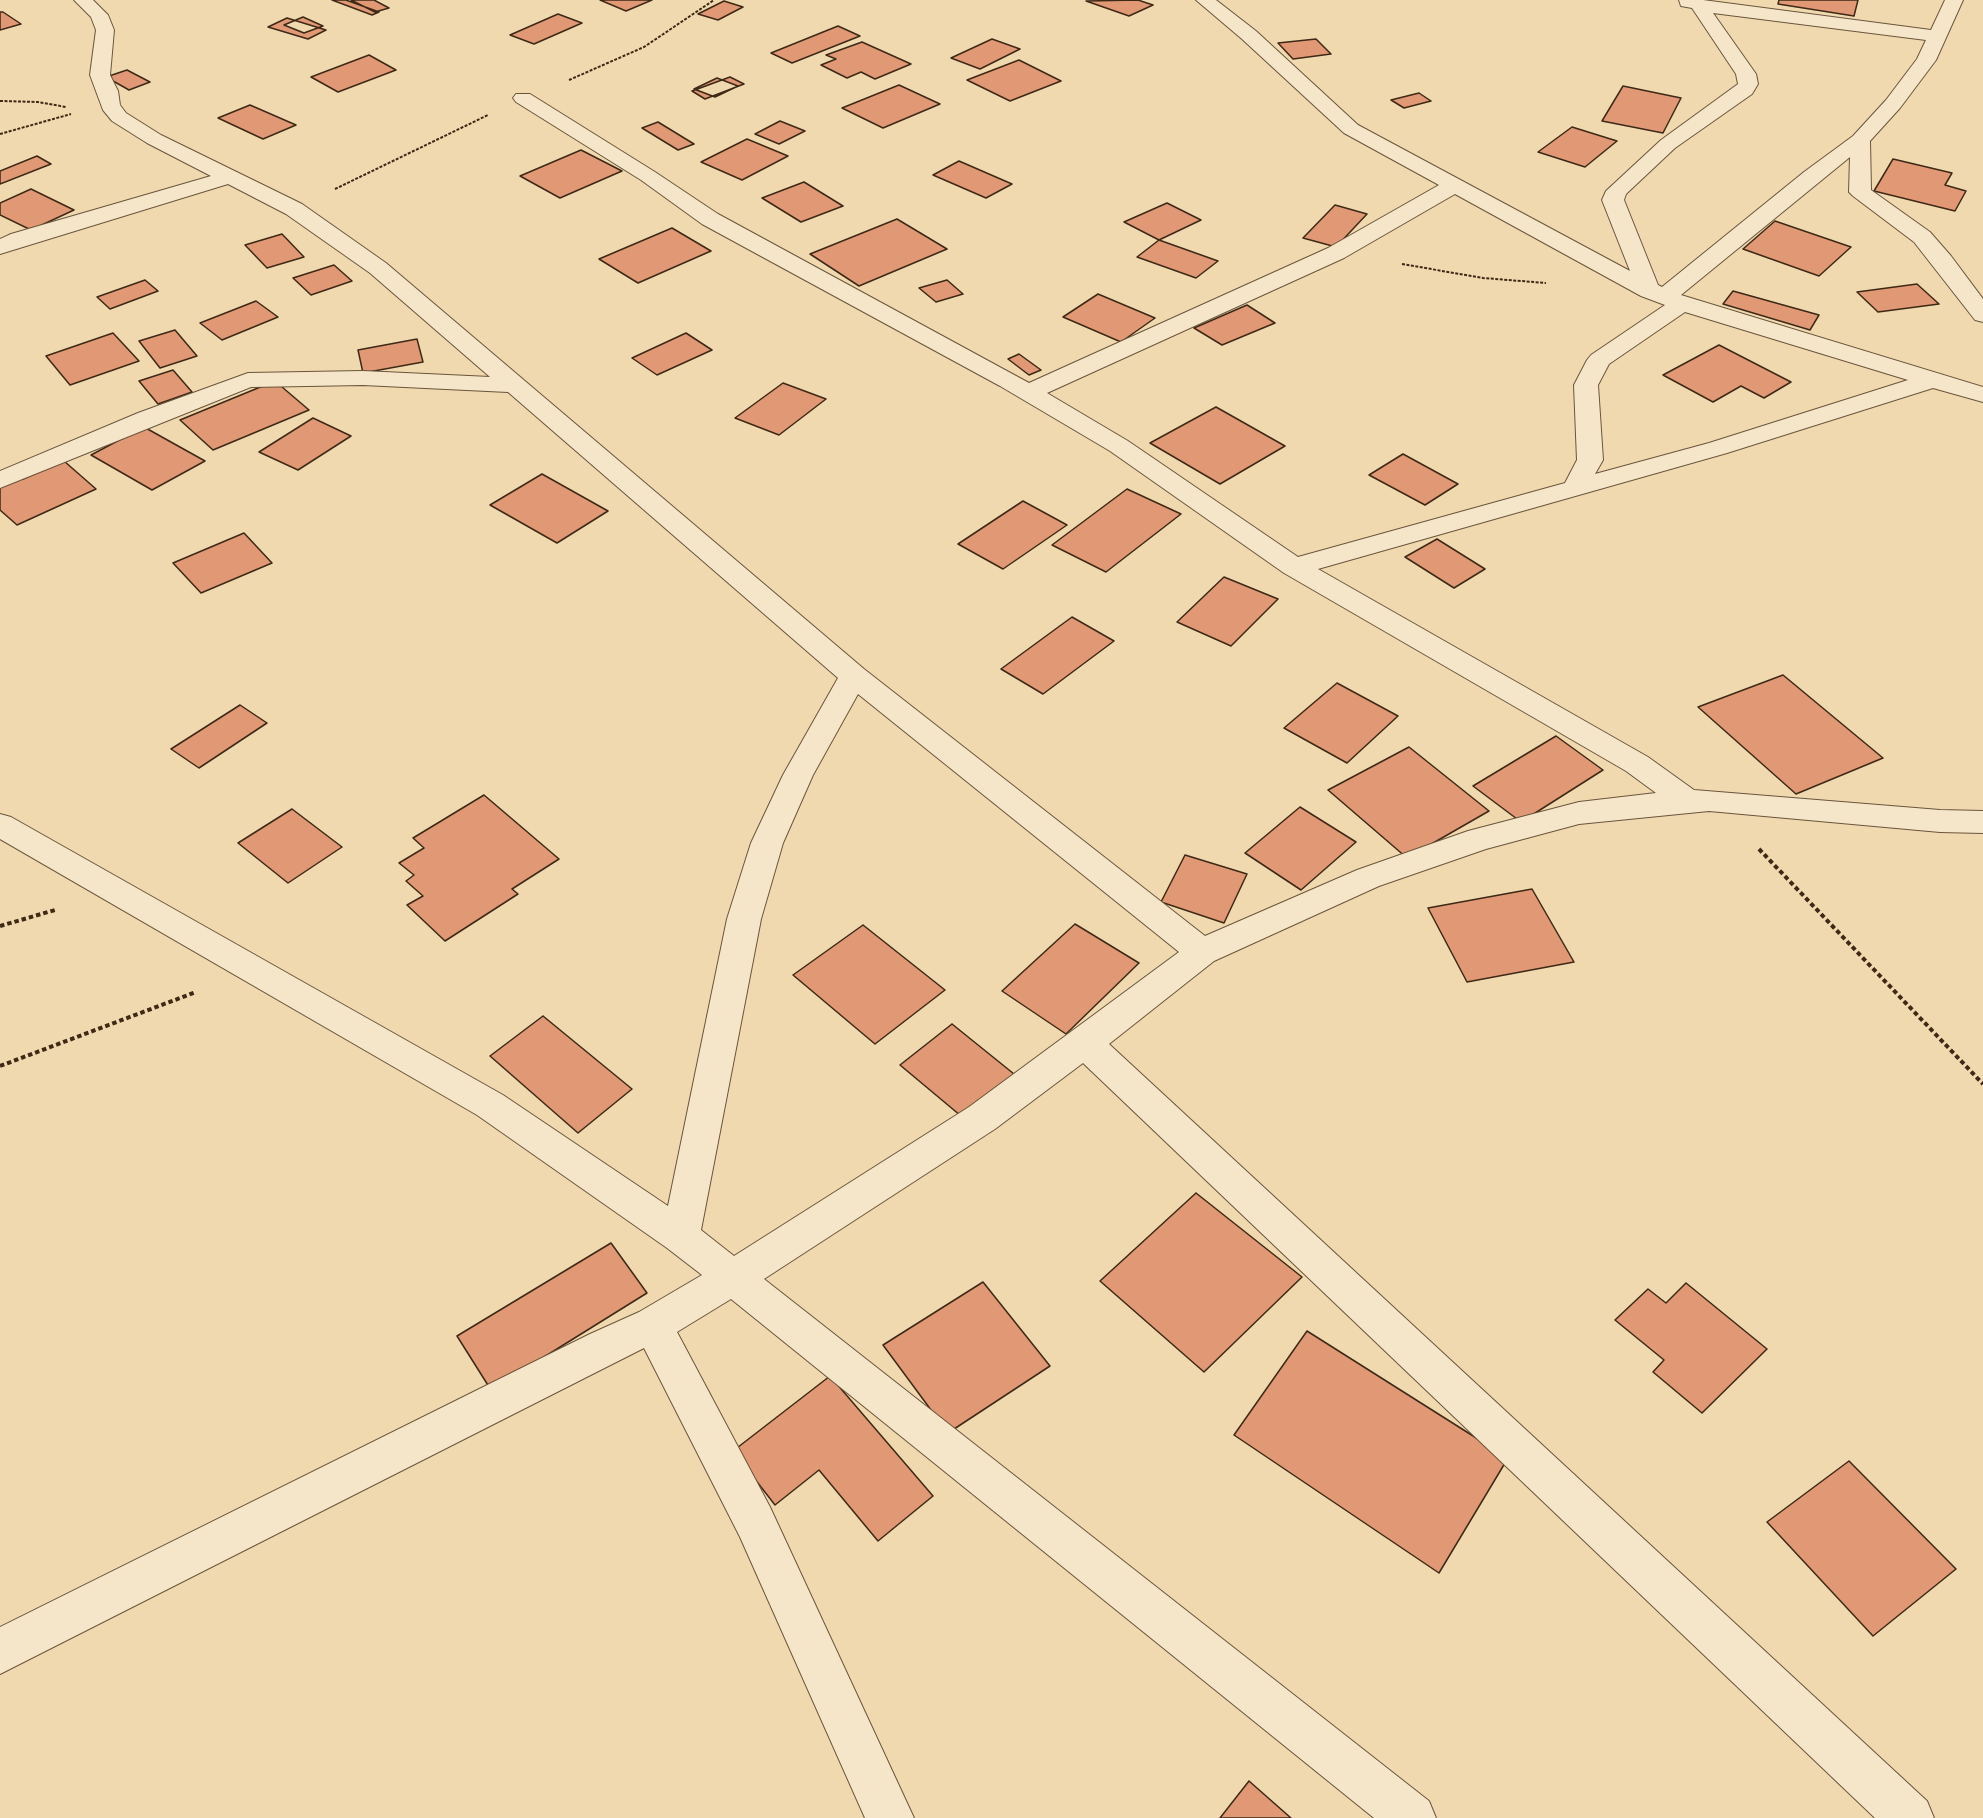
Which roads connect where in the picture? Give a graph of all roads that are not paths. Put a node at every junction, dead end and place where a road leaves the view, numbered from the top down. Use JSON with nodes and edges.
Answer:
{"nodes":[{"id":1,"x":83,"y":0,"type":"edge"},
{"id":2,"x":1204,"y":0,"type":"edge"},
{"id":3,"x":1954,"y":0,"type":"edge"},
{"id":4,"x":1690,"y":3,"type":"edge"},
{"id":5,"x":1938,"y":36,"type":"junction"},
{"id":6,"x":523,"y":98,"type":"dead end"},
{"id":7,"x":1860,"y":140,"type":"junction"},
{"id":8,"x":230,"y":177,"type":"junction"},
{"id":9,"x":1453,"y":186,"type":"junction"},
{"id":10,"x":0,"y":247,"type":"edge"},
{"id":11,"x":1665,"y":297,"type":"junction"},
{"id":12,"x":1983,"y":315,"type":"edge"},
{"id":13,"x":1930,"y":381,"type":"junction"},
{"id":14,"x":514,"y":385,"type":"junction"},
{"id":15,"x":1029,"y":392,"type":"junction"},
{"id":16,"x":1983,"y":395,"type":"edge"},
{"id":17,"x":0,"y":480,"type":"edge"},
{"id":18,"x":1576,"y":486,"type":"junction"},
{"id":19,"x":1294,"y":567,"type":"junction"},
{"id":20,"x":854,"y":676,"type":"junction"},
{"id":21,"x":1698,"y":801,"type":"junction"},
{"id":22,"x":1983,"y":822,"type":"edge"},
{"id":23,"x":0,"y":825,"type":"edge"},
{"id":24,"x":1202,"y":952,"type":"junction"},
{"id":25,"x":1084,"y":1043,"type":"junction"},
{"id":26,"x":681,"y":1236,"type":"junction"},
{"id":27,"x":735,"y":1276,"type":"junction"},
{"id":28,"x":653,"y":1325,"type":"junction"},
{"id":29,"x":0,"y":1651,"type":"edge"},
{"id":30,"x":890,"y":1818,"type":"edge"},
{"id":31,"x":1412,"y":1818,"type":"edge"},
{"id":32,"x":1910,"y":1818,"type":"edge"}],
"edges":[{"from":1,"to":8,"type":"street"},
{"from":2,"to":9,"type":"street"},
{"from":3,"to":5,"type":"street"},
{"from":4,"to":5,"type":"street"},
{"from":4,"to":11,"type":"street"},
{"from":5,"to":7,"type":"street"},
{"from":6,"to":15,"type":"street"},
{"from":7,"to":11,"type":"street"},
{"from":7,"to":12,"type":"street"},
{"from":8,"to":10,"type":"street"},
{"from":8,"to":14,"type":"street"},
{"from":9,"to":11,"type":"street"},
{"from":9,"to":15,"type":"street"},
{"from":11,"to":13,"type":"street"},
{"from":11,"to":18,"type":"street"},
{"from":13,"to":16,"type":"street"},
{"from":13,"to":18,"type":"street"},
{"from":14,"to":17,"type":"street"},
{"from":14,"to":20,"type":"street"},
{"from":15,"to":19,"type":"street"},
{"from":18,"to":19,"type":"street"},
{"from":19,"to":21,"type":"street"},
{"from":20,"to":24,"type":"street"},
{"from":20,"to":26,"type":"street"},
{"from":21,"to":22,"type":"street"},
{"from":21,"to":24,"type":"street"},
{"from":23,"to":26,"type":"street"},
{"from":24,"to":25,"type":"street"},
{"from":25,"to":27,"type":"street"},
{"from":25,"to":32,"type":"street"},
{"from":26,"to":27,"type":"street"},
{"from":27,"to":28,"type":"street"},
{"from":27,"to":31,"type":"street"},
{"from":28,"to":29,"type":"street"},
{"from":28,"to":30,"type":"street"}]}
